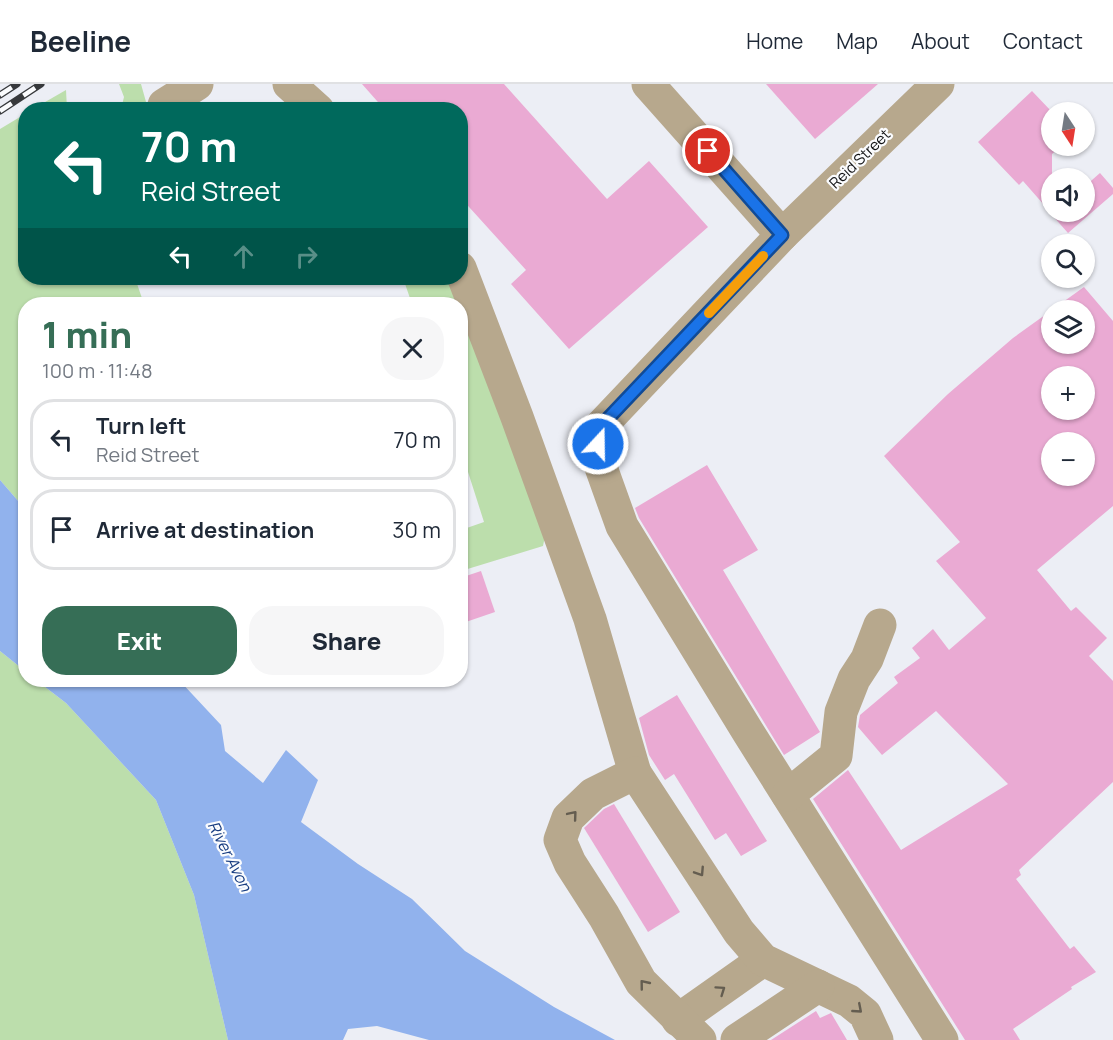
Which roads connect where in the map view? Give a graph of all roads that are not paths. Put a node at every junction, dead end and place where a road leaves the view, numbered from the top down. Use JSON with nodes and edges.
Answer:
{"nodes":[{"id":1,"x":197,"y":84,"type":"edge"},
{"id":2,"x":289,"y":84,"type":"edge"},
{"id":3,"x":648,"y":84,"type":"edge"},
{"id":4,"x":924,"y":88,"type":"edge"},
{"id":5,"x":169,"y":102,"type":"edge"},
{"id":6,"x":309,"y":102,"type":"edge"},
{"id":7,"x":782,"y":235,"type":"junction"},
{"id":8,"x":466,"y":285,"type":"edge"},
{"id":9,"x":880,"y":625,"type":"dead end"},
{"id":10,"x":635,"y":773,"type":"junction"},
{"id":11,"x":788,"y":795,"type":"junction"},
{"id":12,"x":764,"y":960,"type":"junction"},
{"id":13,"x":818,"y":986,"type":"junction"},
{"id":14,"x":689,"y":1030,"type":"edge"},
{"id":15,"x":737,"y":1040,"type":"edge"},
{"id":16,"x":877,"y":1040,"type":"edge"},
{"id":17,"x":942,"y":1040,"type":"edge"}],
"edges":[{"from":1,"to":5,"type":"street"},
{"from":2,"to":6,"type":"street"},
{"from":3,"to":7,"type":"street"},
{"from":4,"to":7,"type":"street","name":"Reid Street"},
{"from":7,"to":11,"type":"street","name":"Reid Street"},
{"from":8,"to":10,"type":"street"},
{"from":9,"to":11,"type":"street"},
{"from":10,"to":12,"type":"street","one_way":true},
{"from":14,"to":10,"type":"street","one_way":true},
{"from":11,"to":17,"type":"street","name":"Reid Street"},
{"from":12,"to":13,"type":"street"},
{"from":14,"to":12,"type":"street","one_way":true},
{"from":13,"to":15,"type":"street"},
{"from":13,"to":16,"type":"street","one_way":true}]}
